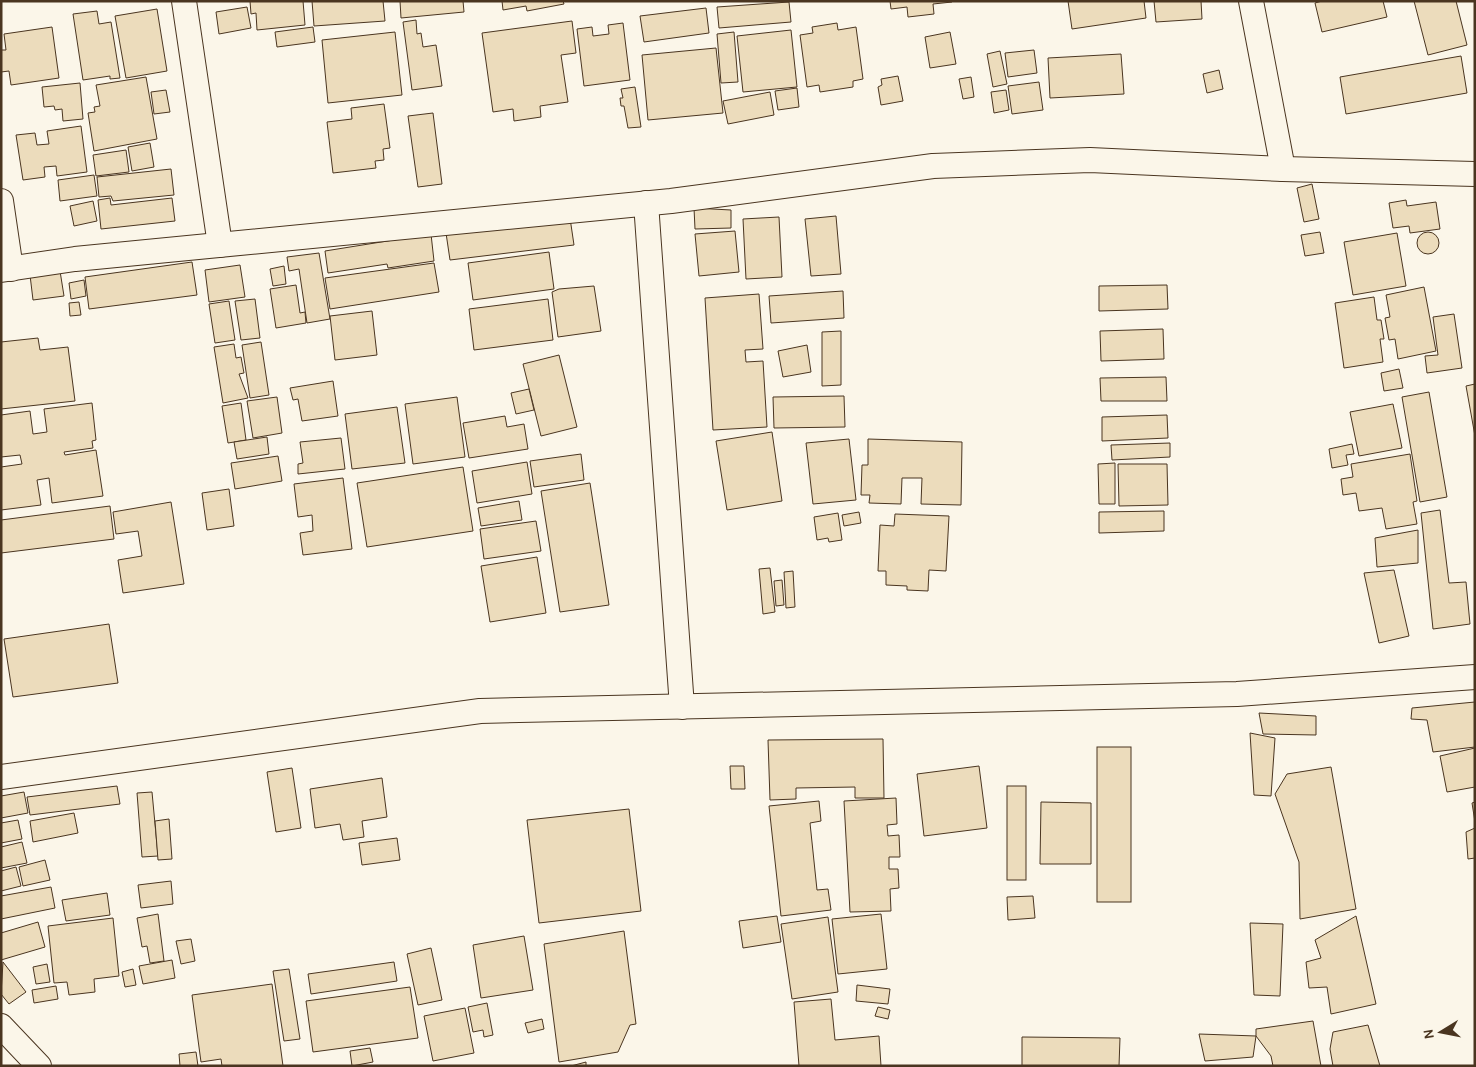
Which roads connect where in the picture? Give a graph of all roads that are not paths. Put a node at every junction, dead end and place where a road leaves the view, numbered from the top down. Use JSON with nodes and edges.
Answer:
{"nodes":[{"id":1,"x":184,"y":1,"type":"edge"},
{"id":2,"x":1251,"y":1,"type":"edge"},
{"id":3,"x":1283,"y":169,"type":"junction"},
{"id":4,"x":1475,"y":174,"type":"edge"},
{"id":5,"x":1,"y":201,"type":"edge"},
{"id":6,"x":646,"y":203,"type":"junction"},
{"id":7,"x":220,"y":245,"type":"junction"},
{"id":8,"x":6,"y":270,"type":"edge"},
{"id":9,"x":1475,"y":677,"type":"edge"},
{"id":10,"x":682,"y":707,"type":"junction"},
{"id":11,"x":1,"y":777,"type":"edge"},
{"id":12,"x":1,"y":1026,"type":"edge"},
{"id":13,"x":39,"y":1066,"type":"edge"}],
"edges":[{"from":1,"to":7,"type":"street"},
{"from":2,"to":3,"type":"street"},
{"from":3,"to":4,"type":"street"},
{"from":3,"to":6,"type":"street"},
{"from":5,"to":8,"type":"street"},
{"from":6,"to":7,"type":"street"},
{"from":6,"to":10,"type":"street"},
{"from":7,"to":8,"type":"street"},
{"from":9,"to":10,"type":"street"},
{"from":10,"to":11,"type":"street"},
{"from":12,"to":13,"type":"street"}]}
